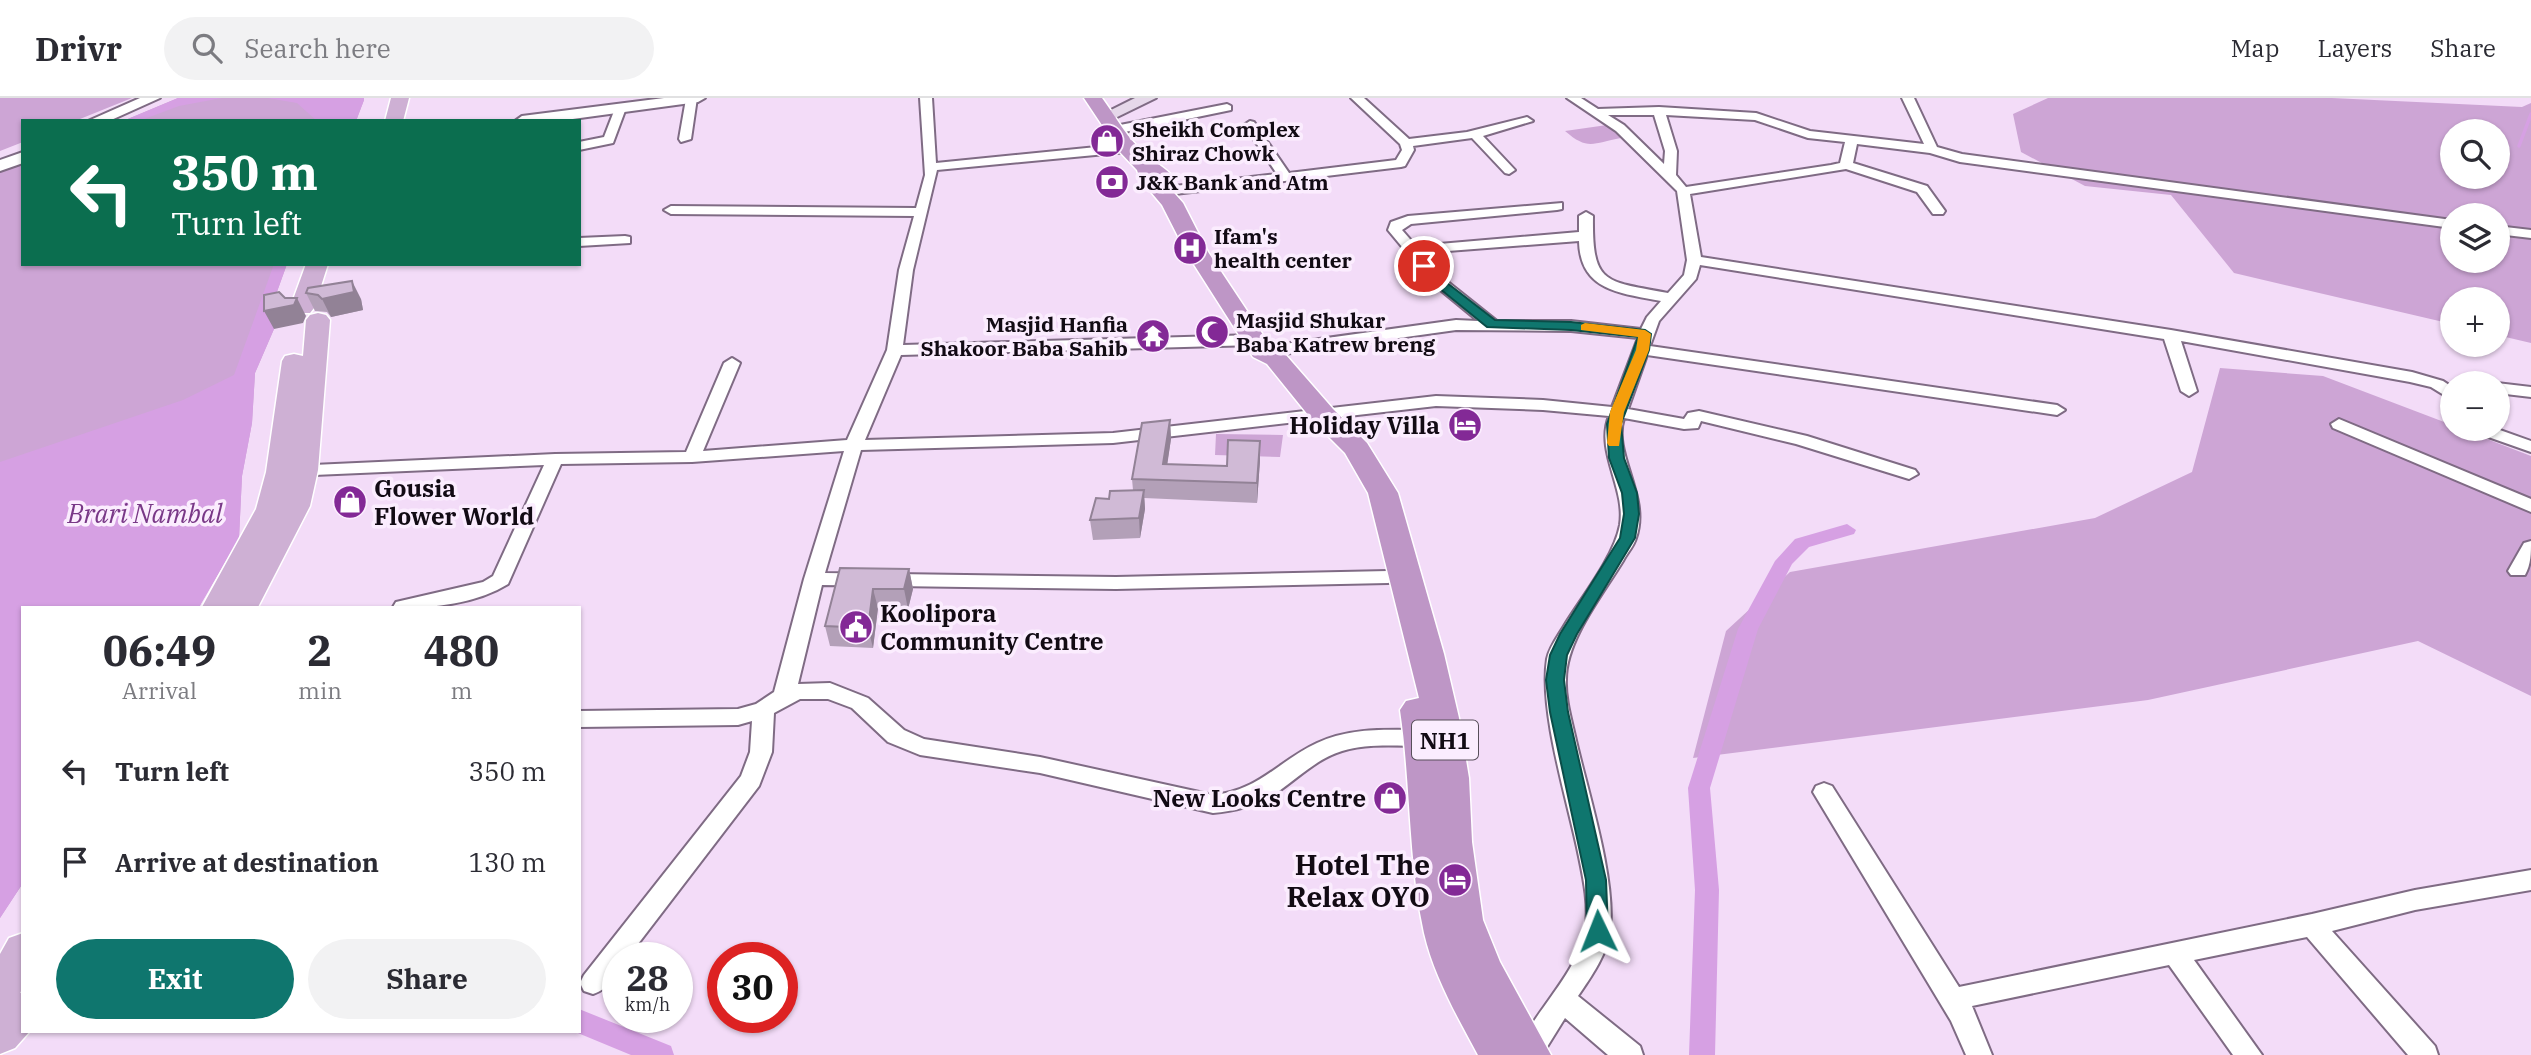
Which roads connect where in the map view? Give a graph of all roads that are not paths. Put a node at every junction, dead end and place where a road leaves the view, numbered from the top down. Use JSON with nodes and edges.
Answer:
{"nodes":[{"id":1,"x":169,"y":98,"type":"edge"},
{"id":2,"x":383,"y":98,"type":"edge"},
{"id":3,"x":400,"y":98,"type":"edge"},
{"id":4,"x":926,"y":98,"type":"edge"},
{"id":5,"x":1093,"y":98,"type":"edge"},
{"id":6,"x":1148,"y":98,"type":"edge"},
{"id":7,"x":1357,"y":98,"type":"edge"},
{"id":8,"x":1573,"y":98,"type":"edge"},
{"id":9,"x":1640,"y":98,"type":"edge"},
{"id":10,"x":1908,"y":98,"type":"edge"},
{"id":11,"x":149,"y":99,"type":"edge"},
{"id":12,"x":695,"y":99,"type":"edge"},
{"id":13,"x":620,"y":108,"type":"junction"},
{"id":14,"x":1227,"y":108,"type":"dead end"},
{"id":15,"x":1654,"y":111,"type":"junction"},
{"id":16,"x":1598,"y":113,"type":"junction"},
{"id":17,"x":99,"y":119,"type":"edge"},
{"id":18,"x":116,"y":119,"type":"edge"},
{"id":19,"x":379,"y":119,"type":"edge"},
{"id":20,"x":395,"y":119,"type":"edge"},
{"id":21,"x":537,"y":119,"type":"edge"},
{"id":22,"x":1527,"y":121,"type":"dead end"},
{"id":23,"x":1111,"y":123,"type":"junction"},
{"id":24,"x":1250,"y":125,"type":"dead end"},
{"id":25,"x":1475,"y":135,"type":"junction"},
{"id":26,"x":685,"y":139,"type":"dead end"},
{"id":27,"x":1851,"y":141,"type":"junction"},
{"id":28,"x":1406,"y":144,"type":"junction"},
{"id":29,"x":581,"y":146,"type":"edge"},
{"id":30,"x":1127,"y":148,"type":"junction"},
{"id":31,"x":1932,"y":149,"type":"junction"},
{"id":32,"x":21,"y":151,"type":"edge"},
{"id":33,"x":21,"y":158,"type":"edge"},
{"id":34,"x":0,"y":159,"type":"edge"},
{"id":35,"x":1846,"y":165,"type":"junction"},
{"id":36,"x":0,"y":166,"type":"edge"},
{"id":37,"x":931,"y":167,"type":"junction"},
{"id":38,"x":1148,"y":169,"type":"junction"},
{"id":39,"x":1509,"y":170,"type":"dead end"},
{"id":40,"x":1670,"y":176,"type":"junction"},
{"id":41,"x":1286,"y":177,"type":"junction"},
{"id":42,"x":1175,"y":190,"type":"junction"},
{"id":43,"x":1683,"y":191,"type":"junction"},
{"id":44,"x":1557,"y":206,"type":"dead end"},
{"id":45,"x":671,"y":210,"type":"dead end"},
{"id":46,"x":1938,"y":211,"type":"dead end"},
{"id":47,"x":920,"y":212,"type":"junction"},
{"id":48,"x":1586,"y":216,"type":"dead end"},
{"id":49,"x":2440,"y":222,"type":"edge"},
{"id":50,"x":2510,"y":232,"type":"edge"},
{"id":51,"x":2531,"y":234,"type":"edge"},
{"id":52,"x":1586,"y":236,"type":"junction"},
{"id":53,"x":625,"y":240,"type":"dead end"},
{"id":54,"x":581,"y":242,"type":"edge"},
{"id":55,"x":1412,"y":250,"type":"junction"},
{"id":56,"x":1694,"y":260,"type":"junction"},
{"id":57,"x":317,"y":266,"type":"edge"},
{"id":58,"x":333,"y":266,"type":"edge"},
{"id":59,"x":1671,"y":299,"type":"junction"},
{"id":60,"x":309,"y":314,"type":"junction"},
{"id":61,"x":1492,"y":324,"type":"junction"},
{"id":62,"x":2171,"y":335,"type":"junction"},
{"id":63,"x":1644,"y":342,"type":"junction"},
{"id":64,"x":895,"y":350,"type":"junction"},
{"id":65,"x":1267,"y":350,"type":"junction"},
{"id":66,"x":732,"y":363,"type":"dead end"},
{"id":67,"x":2424,"y":379,"type":"junction"},
{"id":68,"x":2440,"y":381,"type":"edge"},
{"id":69,"x":2440,"y":386,"type":"edge"},
{"id":70,"x":2510,"y":390,"type":"edge"},
{"id":71,"x":2189,"y":391,"type":"dead end"},
{"id":72,"x":2531,"y":392,"type":"edge"},
{"id":73,"x":2057,"y":410,"type":"dead end"},
{"id":74,"x":1617,"y":412,"type":"junction"},
{"id":75,"x":1330,"y":423,"type":"junction"},
{"id":76,"x":2339,"y":424,"type":"dead end"},
{"id":77,"x":2510,"y":439,"type":"edge"},
{"id":78,"x":854,"y":445,"type":"junction"},
{"id":79,"x":2531,"y":447,"type":"edge"},
{"id":80,"x":692,"y":457,"type":"junction"},
{"id":81,"x":555,"y":459,"type":"junction"},
{"id":82,"x":292,"y":471,"type":"junction"},
{"id":83,"x":1909,"y":474,"type":"dead end"},
{"id":84,"x":2531,"y":506,"type":"edge"},
{"id":85,"x":285,"y":513,"type":"junction"},
{"id":86,"x":2531,"y":547,"type":"edge"},
{"id":87,"x":2518,"y":571,"type":"dead end"},
{"id":88,"x":1388,"y":577,"type":"junction"},
{"id":89,"x":814,"y":579,"type":"junction"},
{"id":90,"x":218,"y":606,"type":"edge"},
{"id":91,"x":243,"y":606,"type":"edge"},
{"id":92,"x":257,"y":606,"type":"edge"},
{"id":93,"x":407,"y":606,"type":"edge"},
{"id":94,"x":784,"y":696,"type":"junction"},
{"id":95,"x":763,"y":710,"type":"junction"},
{"id":96,"x":581,"y":719,"type":"edge"},
{"id":97,"x":1423,"y":738,"type":"junction"},
{"id":98,"x":1824,"y":792,"type":"dead end"},
{"id":99,"x":2531,"y":880,"type":"edge"},
{"id":100,"x":2312,"y":925,"type":"junction"},
{"id":101,"x":2174,"y":953,"type":"junction"},
{"id":102,"x":13,"y":983,"type":"edge"},
{"id":103,"x":593,"y":983,"type":"dead end"},
{"id":104,"x":1563,"y":999,"type":"junction"},
{"id":105,"x":1961,"y":1014,"type":"junction"},
{"id":106,"x":0,"y":1035,"type":"edge"},
{"id":107,"x":1521,"y":1055,"type":"edge"},
{"id":108,"x":1630,"y":1055,"type":"edge"},
{"id":109,"x":1979,"y":1055,"type":"edge"},
{"id":110,"x":2249,"y":1055,"type":"edge"},
{"id":111,"x":2425,"y":1055,"type":"edge"}],
"edges":[{"from":1,"to":18,"type":"street"},
{"from":2,"to":19,"type":"main road"},
{"from":3,"to":20,"type":"main road"},
{"from":4,"to":37,"type":"street"},
{"from":5,"to":23,"type":"highway","number":"NH1"},
{"from":6,"to":23,"type":"main road"},
{"from":7,"to":28,"type":"street"},
{"from":8,"to":16,"type":"street"},
{"from":9,"to":15,"type":"street"},
{"from":10,"to":31,"type":"street"},
{"from":11,"to":17,"type":"street"},
{"from":12,"to":13,"type":"street"},
{"from":12,"to":26,"type":"street"},
{"from":13,"to":21,"type":"street"},
{"from":13,"to":29,"type":"street"},
{"from":14,"to":23,"type":"street"},
{"from":15,"to":16,"type":"street"},
{"from":15,"to":27,"type":"street"},
{"from":15,"to":40,"type":"street"},
{"from":16,"to":40,"type":"street"},
{"from":22,"to":25,"type":"street"},
{"from":23,"to":30,"type":"highway","number":"NH1"},
{"from":24,"to":41,"type":"street"},
{"from":25,"to":28,"type":"street"},
{"from":25,"to":39,"type":"street"},
{"from":27,"to":31,"type":"street"},
{"from":27,"to":35,"type":"street"},
{"from":28,"to":41,"type":"street"},
{"from":30,"to":37,"type":"street"},
{"from":30,"to":38,"type":"highway","number":"NH1"},
{"from":31,"to":49,"type":"street"},
{"from":32,"to":34,"type":"street"},
{"from":33,"to":36,"type":"street"},
{"from":35,"to":43,"type":"street"},
{"from":35,"to":46,"type":"street"},
{"from":37,"to":47,"type":"street"},
{"from":38,"to":42,"type":"highway","number":"NH1"},
{"from":38,"to":65,"type":"highway","number":"NH1"},
{"from":40,"to":43,"type":"street"},
{"from":41,"to":42,"type":"street"},
{"from":42,"to":65,"type":"highway","number":"NH1"},
{"from":43,"to":56,"type":"street"},
{"from":44,"to":55,"type":"street"},
{"from":45,"to":47,"type":"street"},
{"from":47,"to":64,"type":"street"},
{"from":48,"to":52,"type":"street"},
{"from":50,"to":51,"type":"street"},
{"from":52,"to":55,"type":"street"},
{"from":52,"to":59,"type":"street"},
{"from":53,"to":54,"type":"street"},
{"from":55,"to":61,"type":"street"},
{"from":56,"to":59,"type":"street"},
{"from":56,"to":62,"type":"street"},
{"from":57,"to":60,"type":"main road"},
{"from":58,"to":60,"type":"main road"},
{"from":59,"to":63,"type":"street"},
{"from":60,"to":82,"type":"main road"},
{"from":61,"to":63,"type":"street"},
{"from":61,"to":65,"type":"street"},
{"from":62,"to":67,"type":"street"},
{"from":62,"to":71,"type":"street"},
{"from":63,"to":73,"type":"street"},
{"from":63,"to":74,"type":"street"},
{"from":64,"to":65,"type":"street"},
{"from":64,"to":78,"type":"street"},
{"from":65,"to":75,"type":"highway","number":"NH1"},
{"from":66,"to":80,"type":"street"},
{"from":67,"to":68,"type":"street"},
{"from":67,"to":69,"type":"street"},
{"from":70,"to":72,"type":"street"},
{"from":74,"to":75,"type":"street"},
{"from":74,"to":83,"type":"street"},
{"from":74,"to":104,"type":"street"},
{"from":75,"to":78,"type":"street"},
{"from":75,"to":88,"type":"highway","number":"NH1"},
{"from":75,"to":107,"type":"highway","number":"NH1"},
{"from":76,"to":84,"type":"street"},
{"from":77,"to":79,"type":"street"},
{"from":78,"to":80,"type":"street"},
{"from":78,"to":89,"type":"street"},
{"from":80,"to":81,"type":"street"},
{"from":81,"to":82,"type":"street"},
{"from":81,"to":93,"type":"street"},
{"from":82,"to":85,"type":"main road"},
{"from":85,"to":90,"type":"main road"},
{"from":85,"to":91,"type":"main road"},
{"from":85,"to":92,"type":"street"},
{"from":86,"to":87,"type":"street"},
{"from":88,"to":89,"type":"street"},
{"from":88,"to":97,"type":"highway","number":"NH1"},
{"from":89,"to":94,"type":"street"},
{"from":94,"to":95,"type":"street"},
{"from":94,"to":97,"type":"street"},
{"from":95,"to":96,"type":"street"},
{"from":95,"to":103,"type":"street"},
{"from":97,"to":107,"type":"highway","number":"NH1"},
{"from":98,"to":105,"type":"street"},
{"from":99,"to":100,"type":"street"},
{"from":100,"to":101,"type":"street"},
{"from":100,"to":111,"type":"street"},
{"from":101,"to":105,"type":"street"},
{"from":101,"to":110,"type":"street"},
{"from":102,"to":106,"type":"main road"},
{"from":104,"to":107,"type":"street"},
{"from":104,"to":108,"type":"street"},
{"from":105,"to":109,"type":"street"}]}
